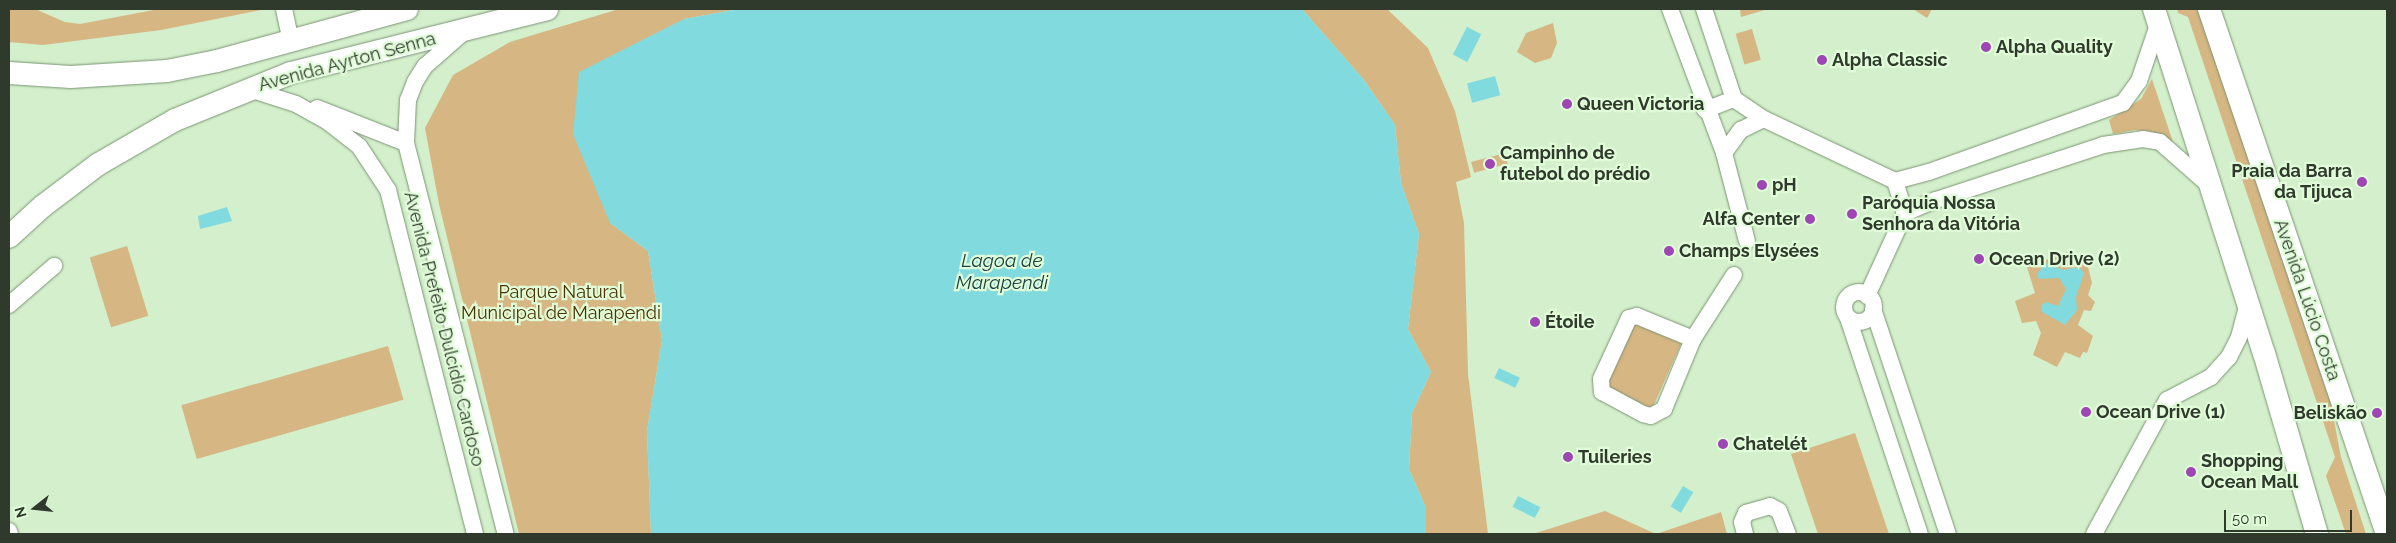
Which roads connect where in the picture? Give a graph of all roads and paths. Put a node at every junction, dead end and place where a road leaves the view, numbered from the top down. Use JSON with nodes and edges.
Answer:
{"nodes":[{"id":1,"x":284,"y":9,"type":"edge"},
{"id":2,"x":407,"y":9,"type":"edge"},
{"id":3,"x":547,"y":9,"type":"edge"},
{"id":4,"x":1670,"y":9,"type":"edge"},
{"id":5,"x":1704,"y":9,"type":"edge"},
{"id":6,"x":2208,"y":9,"type":"edge"},
{"id":7,"x":2156,"y":15,"type":"edge"},
{"id":8,"x":467,"y":30,"type":"junction"},
{"id":9,"x":291,"y":41,"type":"junction"},
{"id":10,"x":9,"y":73,"type":"edge"},
{"id":11,"x":249,"y":89,"type":"junction"},
{"id":12,"x":1734,"y":99,"type":"junction"},
{"id":13,"x":296,"y":104,"type":"junction"},
{"id":14,"x":1705,"y":110,"type":"junction"},
{"id":15,"x":1764,"y":119,"type":"junction"},
{"id":16,"x":406,"y":143,"type":"junction"},
{"id":17,"x":1724,"y":154,"type":"junction"},
{"id":18,"x":1928,"y":172,"type":"junction"},
{"id":19,"x":1895,"y":181,"type":"junction"},
{"id":20,"x":2212,"y":188,"type":"junction"},
{"id":21,"x":1936,"y":200,"type":"junction"},
{"id":22,"x":1905,"y":213,"type":"junction"},
{"id":23,"x":9,"y":237,"type":"edge"},
{"id":24,"x":1748,"y":241,"type":"dead end"},
{"id":25,"x":54,"y":266,"type":"dead end"},
{"id":26,"x":1734,"y":275,"type":"dead end"},
{"id":27,"x":1870,"y":302,"type":"junction"},
{"id":28,"x":2248,"y":303,"type":"junction"},
{"id":29,"x":9,"y":305,"type":"edge"},
{"id":30,"x":1848,"y":318,"type":"junction"},
{"id":31,"x":1693,"y":339,"type":"junction"},
{"id":32,"x":2264,"y":353,"type":"junction"},
{"id":33,"x":475,"y":534,"type":"edge"},
{"id":34,"x":506,"y":534,"type":"edge"},
{"id":35,"x":1745,"y":534,"type":"edge"},
{"id":36,"x":1788,"y":534,"type":"edge"},
{"id":37,"x":1920,"y":534,"type":"edge"},
{"id":38,"x":1948,"y":534,"type":"edge"},
{"id":39,"x":2094,"y":534,"type":"edge"},
{"id":40,"x":2317,"y":534,"type":"edge"},
{"id":41,"x":2331,"y":534,"type":"edge"},
{"id":42,"x":2386,"y":534,"type":"edge"}],
"edges":[{"from":1,"to":9,"type":"street"},
{"from":2,"to":9,"type":"main road","name":"Avenida Ayrton Senna"},
{"from":3,"to":8,"type":"main road","name":"Avenida Ayrton Senna"},
{"from":4,"to":14,"type":"street"},
{"from":5,"to":12,"type":"street"},
{"from":6,"to":42,"type":"main road","name":"Avenida Lúcio Costa"},
{"from":7,"to":18,"type":"street"},
{"from":7,"to":20,"type":"main road"},
{"from":8,"to":11,"type":"main road","name":"Avenida Ayrton Senna"},
{"from":8,"to":16,"type":"street","name":"Avenida Prefeito Dulcídio Cardoso"},
{"from":9,"to":10,"type":"main road","name":"Avenida Ayrton Senna"},
{"from":11,"to":13,"type":"street","name":"Avenida Prefeito Dulcídio Cardoso"},
{"from":11,"to":23,"type":"main road","name":"Avenida Ayrton Senna"},
{"from":12,"to":14,"type":"street"},
{"from":12,"to":15,"type":"street"},
{"from":13,"to":16,"type":"street"},
{"from":13,"to":33,"type":"street","name":"Avenida Prefeito Dulcídio Cardoso"},
{"from":14,"to":17,"type":"street"},
{"from":15,"to":17,"type":"street"},
{"from":15,"to":19,"type":"street"},
{"from":16,"to":34,"type":"street","name":"Avenida Prefeito Dulcídio Cardoso"},
{"from":17,"to":24,"type":"street"},
{"from":18,"to":19,"type":"street"},
{"from":18,"to":21,"type":"street"},
{"from":19,"to":22,"type":"street"},
{"from":20,"to":21,"type":"street"},
{"from":20,"to":28,"type":"main road"},
{"from":21,"to":22,"type":"street"},
{"from":22,"to":27,"type":"street"},
{"from":25,"to":29,"type":"street"},
{"from":26,"to":31,"type":"street"},
{"from":27,"to":30,"type":"street"},
{"from":27,"to":30,"type":"street"},
{"from":27,"to":38,"type":"street"},
{"from":28,"to":32,"type":"main road"},
{"from":28,"to":39,"type":"street"},
{"from":30,"to":37,"type":"street"},
{"from":31,"to":31,"type":"street"},
{"from":32,"to":40,"type":"main road"},
{"from":32,"to":41,"type":"main road"},
{"from":35,"to":36,"type":"street"}]}
